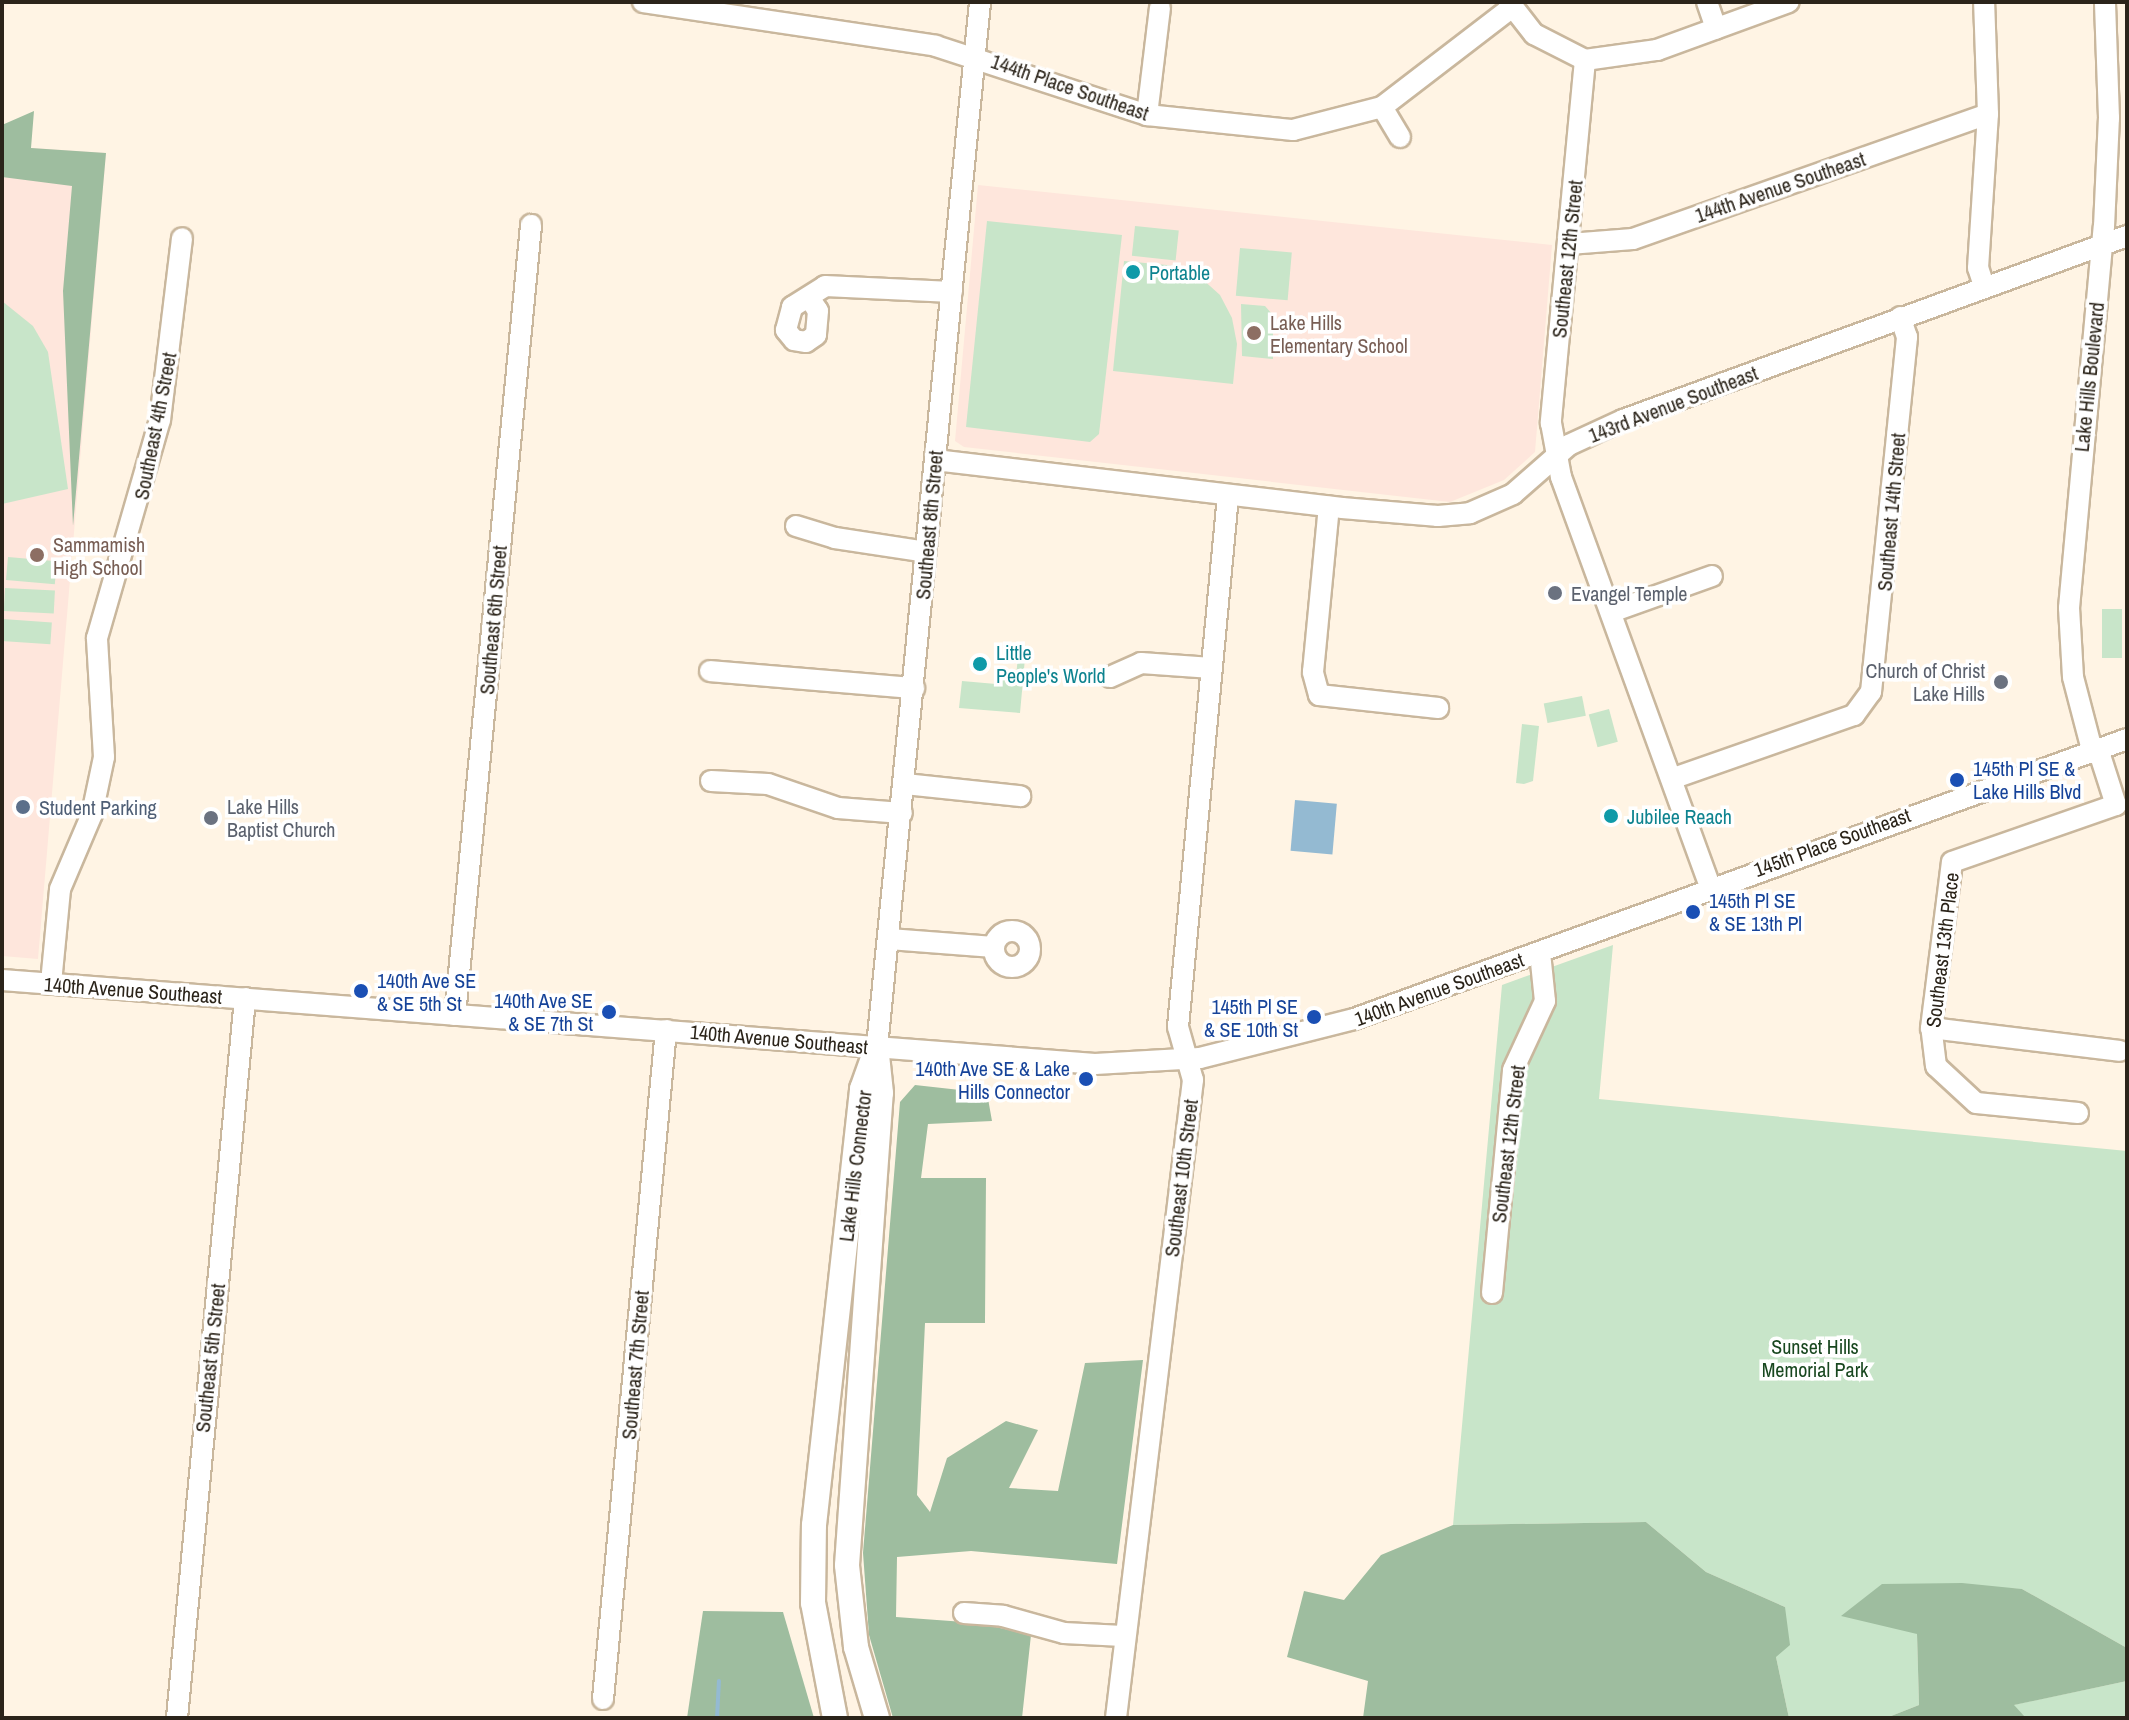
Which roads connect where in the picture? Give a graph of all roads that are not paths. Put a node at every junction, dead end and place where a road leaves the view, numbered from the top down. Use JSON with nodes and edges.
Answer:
{"nodes":[{"id":1,"x":643,"y":2,"type":"edge"},
{"id":2,"x":980,"y":2,"type":"edge"},
{"id":3,"x":1707,"y":2,"type":"edge"},
{"id":4,"x":1789,"y":2,"type":"edge"},
{"id":5,"x":1984,"y":2,"type":"edge"},
{"id":6,"x":2105,"y":2,"type":"edge"},
{"id":7,"x":1510,"y":5,"type":"edge"},
{"id":8,"x":1160,"y":8,"type":"dead end"},
{"id":9,"x":1716,"y":28,"type":"junction"},
{"id":10,"x":975,"y":55,"type":"junction"},
{"id":11,"x":1585,"y":60,"type":"junction"},
{"id":12,"x":1382,"y":107,"type":"junction"},
{"id":13,"x":1988,"y":114,"type":"junction"},
{"id":14,"x":1147,"y":115,"type":"junction"},
{"id":15,"x":1400,"y":137,"type":"dead end"},
{"id":16,"x":531,"y":225,"type":"dead end"},
{"id":17,"x":2127,"y":236,"type":"edge"},
{"id":18,"x":182,"y":238,"type":"dead end"},
{"id":19,"x":1569,"y":244,"type":"junction"},
{"id":20,"x":2102,"y":245,"type":"junction"},
{"id":21,"x":1984,"y":286,"type":"junction"},
{"id":22,"x":952,"y":292,"type":"junction"},
{"id":23,"x":810,"y":299,"type":"dead end"},
{"id":24,"x":1900,"y":317,"type":"junction"},
{"id":25,"x":1557,"y":457,"type":"junction"},
{"id":26,"x":935,"y":460,"type":"junction"},
{"id":27,"x":1228,"y":496,"type":"junction"},
{"id":28,"x":1329,"y":507,"type":"junction"},
{"id":29,"x":796,"y":526,"type":"dead end"},
{"id":30,"x":926,"y":552,"type":"junction"},
{"id":31,"x":1712,"y":576,"type":"dead end"},
{"id":32,"x":1611,"y":612,"type":"junction"},
{"id":33,"x":1212,"y":668,"type":"junction"},
{"id":34,"x":710,"y":671,"type":"dead end"},
{"id":35,"x":1110,"y":677,"type":"dead end"},
{"id":36,"x":914,"y":688,"type":"junction"},
{"id":37,"x":1438,"y":708,"type":"dead end"},
{"id":38,"x":2127,"y":739,"type":"edge"},
{"id":39,"x":2095,"y":749,"type":"junction"},
{"id":40,"x":1674,"y":778,"type":"junction"},
{"id":41,"x":711,"y":781,"type":"dead end"},
{"id":42,"x":905,"y":784,"type":"junction"},
{"id":43,"x":1020,"y":796,"type":"dead end"},
{"id":44,"x":2122,"y":807,"type":"edge"},
{"id":45,"x":902,"y":813,"type":"junction"},
{"id":46,"x":1710,"y":886,"type":"junction"},
{"id":47,"x":889,"y":939,"type":"junction"},
{"id":48,"x":994,"y":947,"type":"dead end"},
{"id":49,"x":1540,"y":953,"type":"junction"},
{"id":50,"x":2,"y":980,"type":"edge"},
{"id":51,"x":51,"y":983,"type":"junction"},
{"id":52,"x":245,"y":998,"type":"junction"},
{"id":53,"x":455,"y":1015,"type":"junction"},
{"id":54,"x":1931,"y":1028,"type":"junction"},
{"id":55,"x":666,"y":1030,"type":"junction"},
{"id":56,"x":877,"y":1047,"type":"junction"},
{"id":57,"x":2120,"y":1051,"type":"dead end"},
{"id":58,"x":1187,"y":1060,"type":"junction"},
{"id":59,"x":2078,"y":1113,"type":"dead end"},
{"id":60,"x":1492,"y":1293,"type":"dead end"},
{"id":61,"x":964,"y":1613,"type":"dead end"},
{"id":62,"x":1123,"y":1636,"type":"junction"},
{"id":63,"x":603,"y":1699,"type":"dead end"},
{"id":64,"x":177,"y":1718,"type":"edge"},
{"id":65,"x":835,"y":1718,"type":"edge"},
{"id":66,"x":877,"y":1718,"type":"edge"},
{"id":67,"x":1116,"y":1718,"type":"edge"}],
"edges":[{"from":1,"to":10,"type":"street","name":"144th Place Southeast"},
{"from":2,"to":10,"type":"street","name":"Southeast 8th Street"},
{"from":3,"to":9,"type":"street"},
{"from":4,"to":9,"type":"street"},
{"from":5,"to":13,"type":"street"},
{"from":6,"to":20,"type":"street","name":"Lake Hills Boulevard"},
{"from":7,"to":11,"type":"street"},
{"from":7,"to":12,"type":"street","name":"144th Place Southeast"},
{"from":8,"to":14,"type":"street"},
{"from":9,"to":11,"type":"street"},
{"from":10,"to":14,"type":"street","name":"144th Place Southeast"},
{"from":10,"to":22,"type":"street","name":"Southeast 8th Street"},
{"from":11,"to":19,"type":"street","name":"Southeast 12th Street"},
{"from":12,"to":14,"type":"street","name":"144th Place Southeast"},
{"from":12,"to":15,"type":"street"},
{"from":13,"to":19,"type":"street","name":"144th Avenue Southeast"},
{"from":13,"to":21,"type":"street"},
{"from":16,"to":53,"type":"street","name":"Southeast 6th Street"},
{"from":17,"to":20,"type":"street","name":"143rd Avenue Southeast"},
{"from":18,"to":51,"type":"street","name":"Southeast 4th Street"},
{"from":19,"to":25,"type":"street","name":"Southeast 12th Street"},
{"from":20,"to":21,"type":"street","name":"143rd Avenue Southeast"},
{"from":20,"to":39,"type":"street","name":"Lake Hills Boulevard"},
{"from":21,"to":24,"type":"street","name":"143rd Avenue Southeast"},
{"from":22,"to":23,"type":"street"},
{"from":22,"to":26,"type":"street","name":"Southeast 8th Street"},
{"from":24,"to":25,"type":"street","name":"143rd Avenue Southeast"},
{"from":24,"to":40,"type":"street","name":"Southeast 14th Street"},
{"from":25,"to":28,"type":"street","name":"143rd Avenue Southeast"},
{"from":25,"to":32,"type":"street"},
{"from":26,"to":27,"type":"street","name":"143rd Avenue Southeast"},
{"from":26,"to":30,"type":"street","name":"Southeast 8th Street"},
{"from":27,"to":28,"type":"street","name":"143rd Avenue Southeast"},
{"from":27,"to":33,"type":"street","name":"Southeast 10th Street"},
{"from":28,"to":37,"type":"street"},
{"from":29,"to":30,"type":"street"},
{"from":30,"to":36,"type":"street","name":"Southeast 8th Street"},
{"from":31,"to":32,"type":"street"},
{"from":32,"to":40,"type":"street"},
{"from":33,"to":35,"type":"street"},
{"from":33,"to":58,"type":"street","name":"Southeast 10th Street"},
{"from":34,"to":36,"type":"street"},
{"from":36,"to":42,"type":"street","name":"Southeast 8th Street"},
{"from":38,"to":39,"type":"street","name":"145th Place Southeast"},
{"from":39,"to":44,"type":"street","name":"Southeast 13th Place"},
{"from":39,"to":46,"type":"street","name":"145th Place Southeast"},
{"from":40,"to":46,"type":"street"},
{"from":41,"to":45,"type":"street"},
{"from":42,"to":43,"type":"street"},
{"from":42,"to":45,"type":"street","name":"Southeast 8th Street"},
{"from":44,"to":54,"type":"street","name":"Southeast 13th Place"},
{"from":45,"to":47,"type":"street","name":"Southeast 8th Street"},
{"from":46,"to":49,"type":"street","name":"145th Place Southeast"},
{"from":47,"to":48,"type":"street"},
{"from":47,"to":56,"type":"street","name":"Southeast 8th Street"},
{"from":49,"to":58,"type":"street","name":"140th Avenue Southeast"},
{"from":49,"to":60,"type":"street","name":"Southeast 12th Street"},
{"from":50,"to":51,"type":"street","name":"140th Avenue Southeast"},
{"from":51,"to":52,"type":"street","name":"140th Avenue Southeast"},
{"from":52,"to":53,"type":"street","name":"140th Avenue Southeast"},
{"from":52,"to":64,"type":"street","name":"Southeast 5th Street"},
{"from":53,"to":55,"type":"street","name":"140th Avenue Southeast"},
{"from":54,"to":57,"type":"street"},
{"from":54,"to":59,"type":"street","name":"Southeast 13th Place"},
{"from":55,"to":56,"type":"street","name":"140th Avenue Southeast"},
{"from":55,"to":63,"type":"street","name":"Southeast 7th Street"},
{"from":56,"to":58,"type":"street","name":"140th Avenue Southeast"},
{"from":56,"to":65,"type":"main road","name":"Lake Hills Connector"},
{"from":56,"to":66,"type":"main road","name":"Lake Hills Connector"},
{"from":58,"to":62,"type":"street","name":"Southeast 10th Street"},
{"from":61,"to":62,"type":"street"},
{"from":62,"to":67,"type":"street","name":"Southeast 10th Street"}]}
